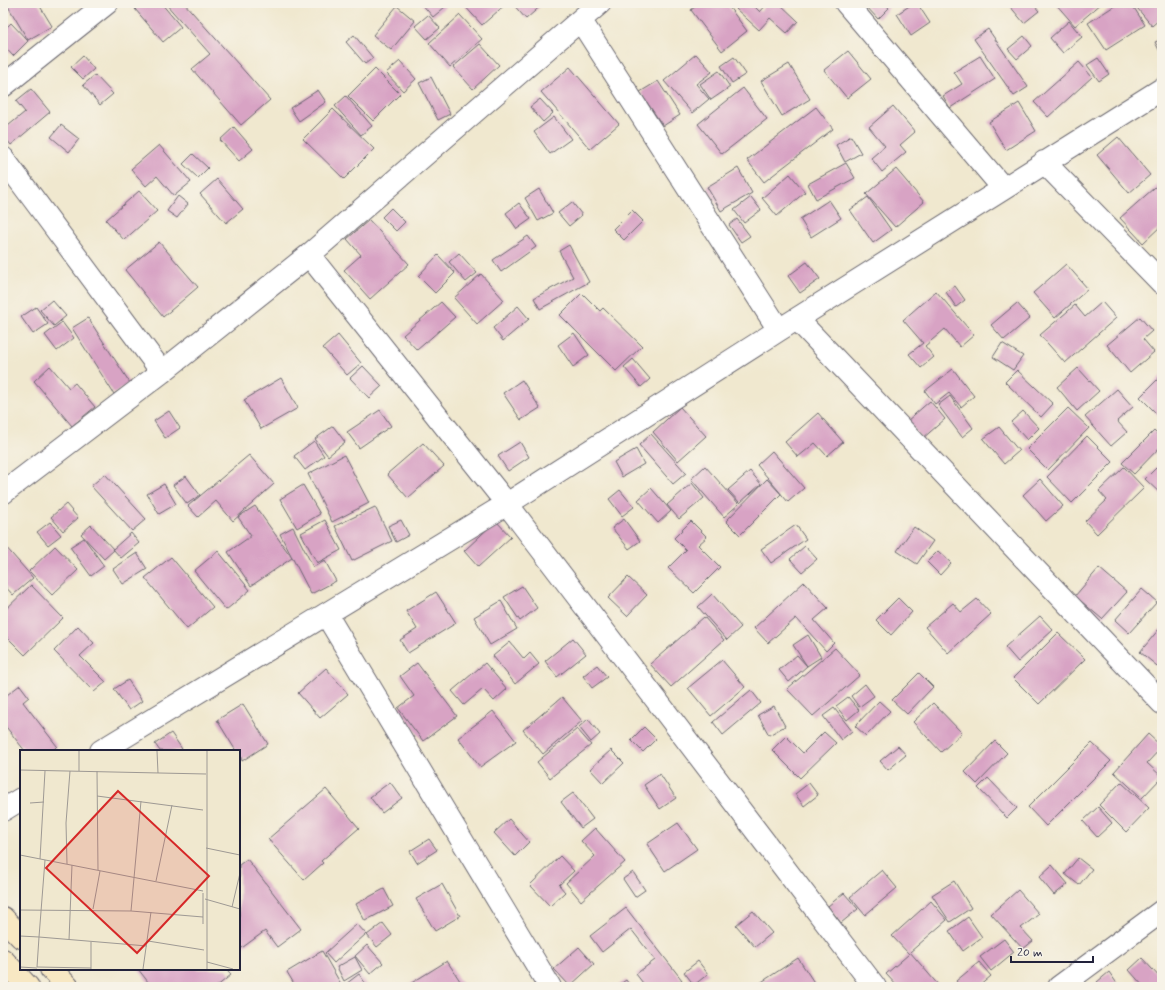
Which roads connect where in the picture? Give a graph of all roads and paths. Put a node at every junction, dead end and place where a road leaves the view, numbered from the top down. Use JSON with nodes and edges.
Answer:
{"nodes":[{"id":1,"x":107,"y":3,"type":"edge"},
{"id":2,"x":600,"y":3,"type":"edge"},
{"id":3,"x":846,"y":3,"type":"edge"},
{"id":4,"x":581,"y":21,"type":"junction"},
{"id":5,"x":3,"y":86,"type":"edge"},
{"id":6,"x":1162,"y":89,"type":"edge"},
{"id":7,"x":3,"y":158,"type":"edge"},
{"id":8,"x":1044,"y":162,"type":"junction"},
{"id":9,"x":1003,"y":188,"type":"junction"},
{"id":10,"x":308,"y":255,"type":"junction"},
{"id":11,"x":1162,"y":283,"type":"edge"},
{"id":12,"x":797,"y":318,"type":"junction"},
{"id":13,"x":779,"y":330,"type":"junction"},
{"id":14,"x":162,"y":372,"type":"junction"},
{"id":15,"x":3,"y":493,"type":"edge"},
{"id":16,"x":507,"y":504,"type":"junction"},
{"id":17,"x":326,"y":614,"type":"junction"},
{"id":18,"x":1162,"y":703,"type":"edge"},
{"id":19,"x":103,"y":750,"type":"edge"},
{"id":20,"x":20,"y":800,"type":"edge"},
{"id":21,"x":3,"y":810,"type":"edge"},
{"id":22,"x":1162,"y":911,"type":"edge"},
{"id":23,"x":3,"y":918,"type":"edge"},
{"id":24,"x":20,"y":936,"type":"edge"},
{"id":25,"x":3,"y":960,"type":"edge"},
{"id":26,"x":52,"y":970,"type":"edge"},
{"id":27,"x":28,"y":987,"type":"edge"},
{"id":28,"x":68,"y":987,"type":"edge"},
{"id":29,"x":550,"y":987,"type":"edge"},
{"id":30,"x":875,"y":987,"type":"edge"},
{"id":31,"x":1059,"y":987,"type":"edge"}],
"edges":[{"from":1,"to":5,"type":"street"},
{"from":2,"to":4,"type":"street"},
{"from":3,"to":9,"type":"street"},
{"from":4,"to":10,"type":"street"},
{"from":4,"to":13,"type":"street"},
{"from":6,"to":8,"type":"street"},
{"from":7,"to":14,"type":"street"},
{"from":8,"to":9,"type":"street"},
{"from":8,"to":11,"type":"street"},
{"from":9,"to":12,"type":"street"},
{"from":10,"to":14,"type":"street"},
{"from":10,"to":16,"type":"street"},
{"from":12,"to":13,"type":"street"},
{"from":12,"to":18,"type":"street"},
{"from":13,"to":16,"type":"street"},
{"from":14,"to":15,"type":"street"},
{"from":16,"to":17,"type":"street"},
{"from":16,"to":30,"type":"street"},
{"from":17,"to":19,"type":"street"},
{"from":17,"to":29,"type":"street"},
{"from":20,"to":21,"type":"street"},
{"from":22,"to":31,"type":"street"},
{"from":23,"to":24,"type":"main road"},
{"from":25,"to":27,"type":"main road"},
{"from":26,"to":28,"type":"main road"}]}
